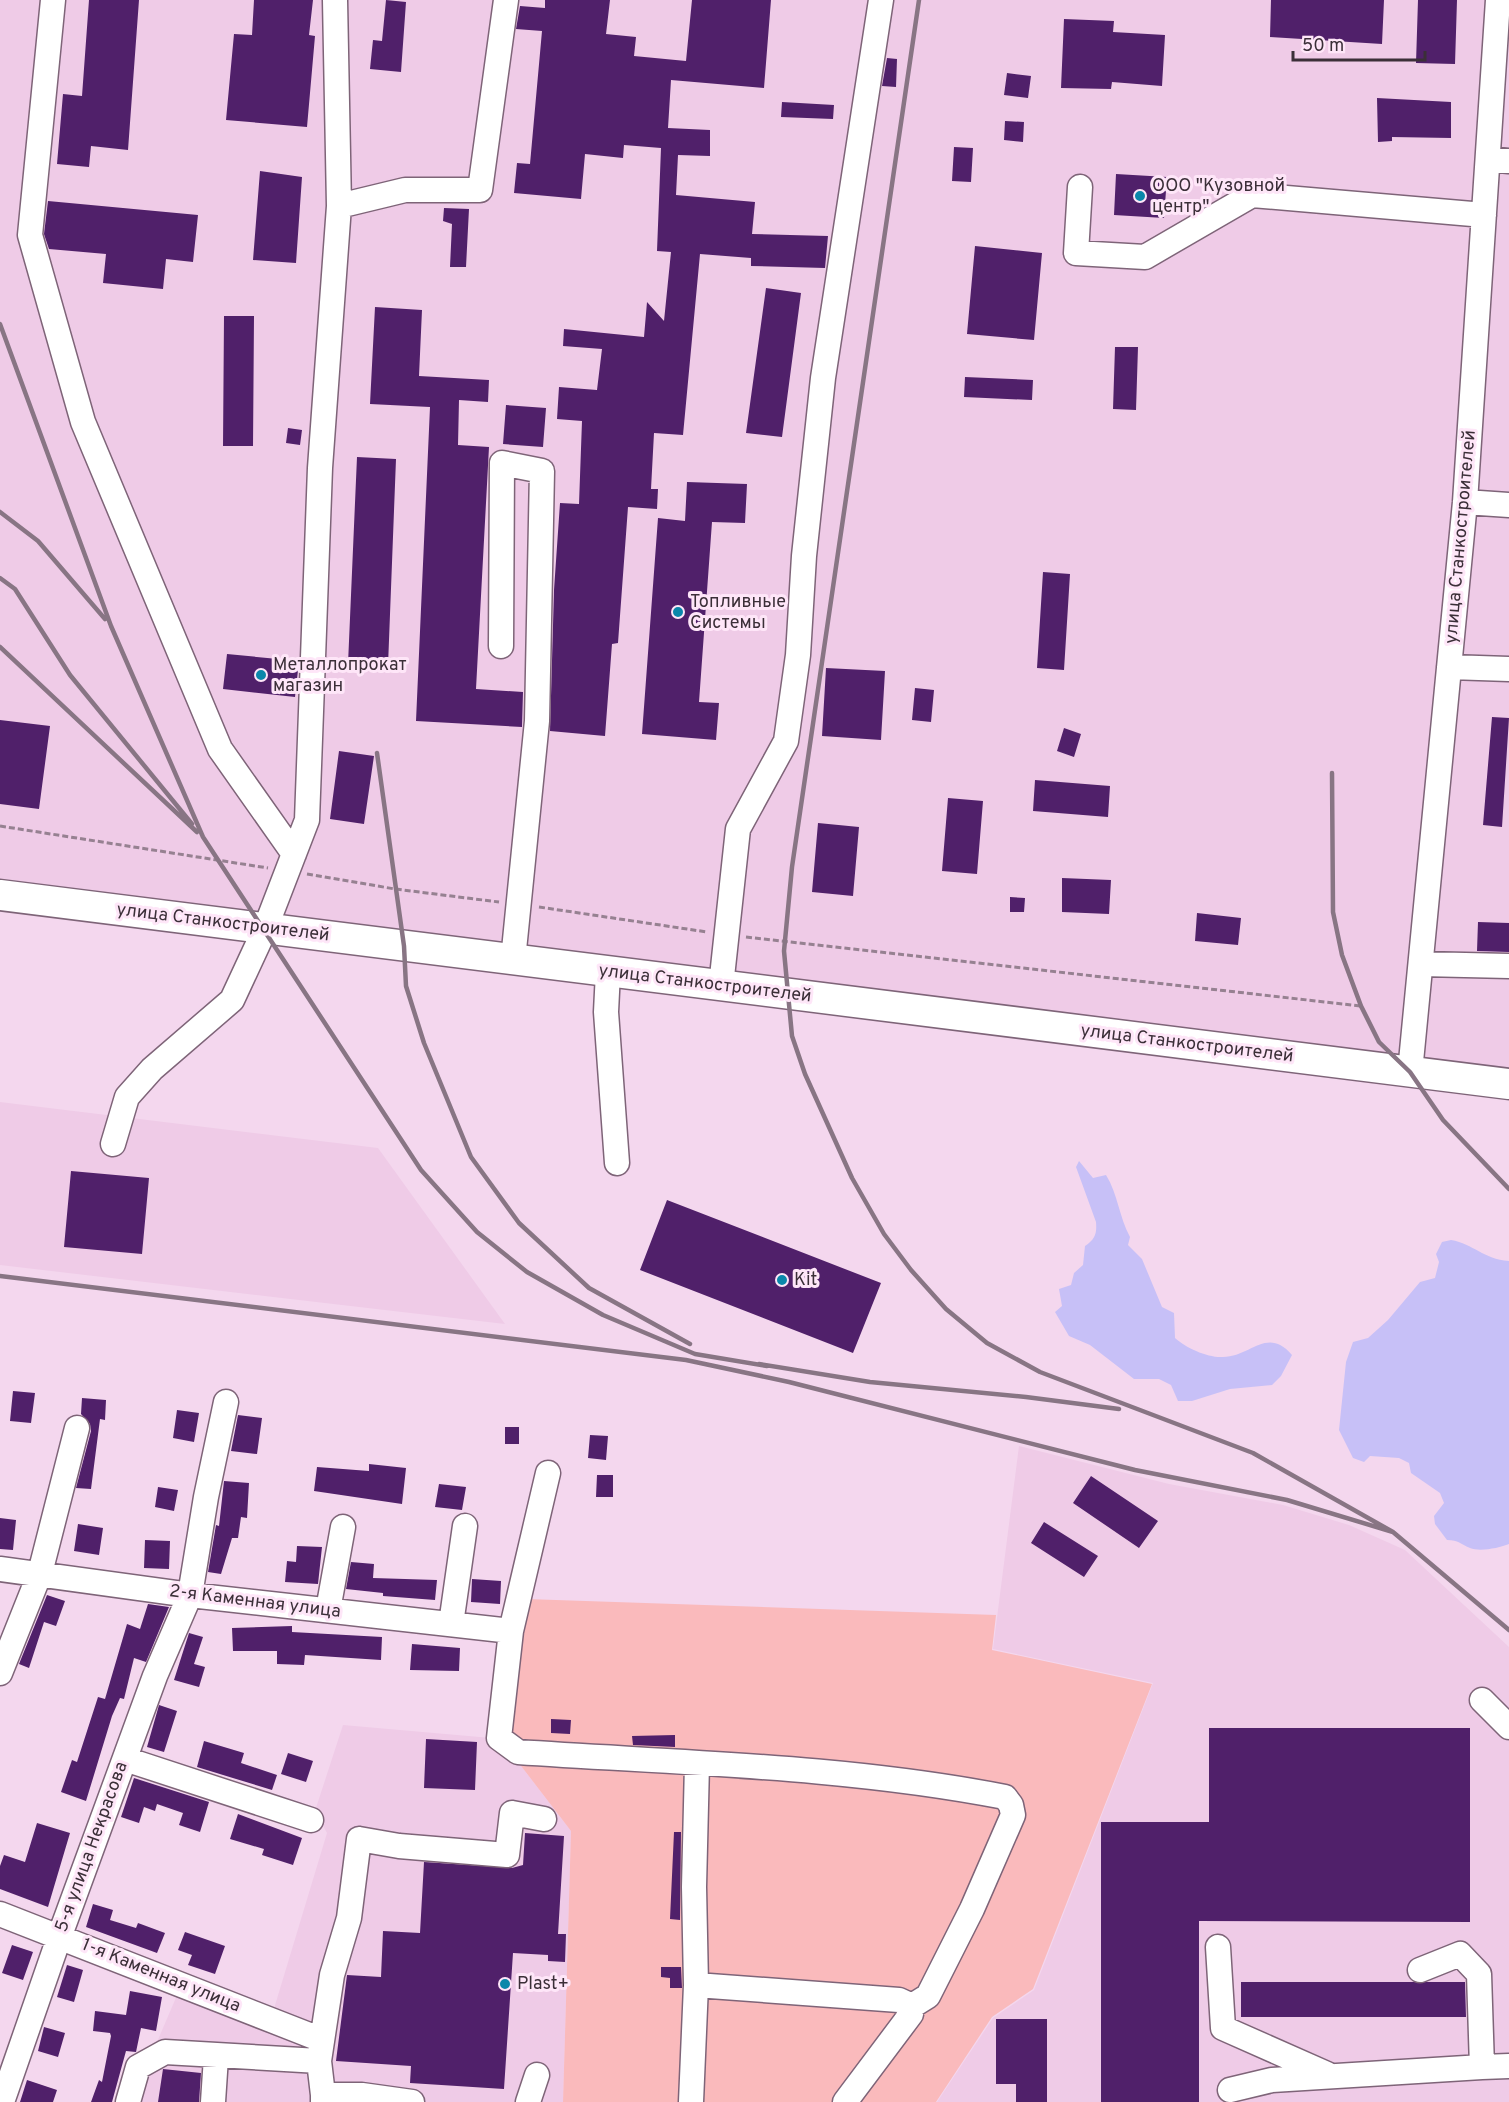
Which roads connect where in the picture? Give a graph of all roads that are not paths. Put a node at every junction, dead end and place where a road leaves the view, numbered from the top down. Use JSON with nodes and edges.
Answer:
{"nodes":[{"id":1,"x":53,"y":0,"type":"edge"},
{"id":2,"x":335,"y":0,"type":"edge"},
{"id":3,"x":506,"y":0,"type":"edge"},
{"id":4,"x":881,"y":0,"type":"edge"},
{"id":5,"x":1498,"y":0,"type":"edge"},
{"id":6,"x":1498,"y":160,"type":"edge"},
{"id":7,"x":1080,"y":187,"type":"dead end"},
{"id":8,"x":339,"y":206,"type":"junction"},
{"id":9,"x":1484,"y":215,"type":"junction"},
{"id":10,"x":1465,"y":502,"type":"junction"},
{"id":11,"x":1509,"y":505,"type":"edge"},
{"id":12,"x":501,"y":645,"type":"dead end"},
{"id":13,"x":1449,"y":667,"type":"junction"},
{"id":14,"x":1509,"y":669,"type":"edge"},
{"id":15,"x":291,"y":862,"type":"junction"},
{"id":16,"x":0,"y":895,"type":"edge"},
{"id":17,"x":265,"y":928,"type":"junction"},
{"id":18,"x":513,"y":960,"type":"junction"},
{"id":19,"x":1421,"y":964,"type":"junction"},
{"id":20,"x":1509,"y":966,"type":"edge"},
{"id":21,"x":608,"y":972,"type":"junction"},
{"id":22,"x":721,"y":986,"type":"junction"},
{"id":23,"x":1410,"y":1072,"type":"junction"},
{"id":24,"x":1509,"y":1084,"type":"edge"},
{"id":25,"x":113,"y":1144,"type":"dead end"},
{"id":26,"x":617,"y":1163,"type":"dead end"},
{"id":27,"x":226,"y":1402,"type":"dead end"},
{"id":28,"x":77,"y":1428,"type":"dead end"},
{"id":29,"x":548,"y":1473,"type":"dead end"},
{"id":30,"x":465,"y":1526,"type":"dead end"},
{"id":31,"x":343,"y":1527,"type":"dead end"},
{"id":32,"x":0,"y":1569,"type":"edge"},
{"id":33,"x":40,"y":1573,"type":"junction"},
{"id":34,"x":190,"y":1595,"type":"junction"},
{"id":35,"x":328,"y":1610,"type":"junction"},
{"id":36,"x":451,"y":1624,"type":"junction"},
{"id":37,"x":511,"y":1631,"type":"junction"},
{"id":38,"x":0,"y":1673,"type":"edge"},
{"id":39,"x":1482,"y":1700,"type":"dead end"},
{"id":40,"x":1509,"y":1727,"type":"edge"},
{"id":41,"x":125,"y":1759,"type":"junction"},
{"id":42,"x":697,"y":1764,"type":"junction"},
{"id":43,"x":544,"y":1819,"type":"dead end"},
{"id":44,"x":311,"y":1820,"type":"dead end"},
{"id":45,"x":0,"y":1914,"type":"edge"},
{"id":46,"x":60,"y":1935,"type":"junction"},
{"id":47,"x":1218,"y":1947,"type":"dead end"},
{"id":48,"x":1420,"y":1970,"type":"dead end"},
{"id":49,"x":696,"y":1985,"type":"junction"},
{"id":50,"x":912,"y":2006,"type":"junction"},
{"id":51,"x":320,"y":2051,"type":"junction"},
{"id":52,"x":216,"y":2058,"type":"junction"},
{"id":53,"x":1509,"y":2066,"type":"edge"},
{"id":54,"x":1482,"y":2067,"type":"junction"},
{"id":55,"x":537,"y":2074,"type":"dead end"},
{"id":56,"x":1332,"y":2076,"type":"junction"},
{"id":57,"x":1230,"y":2090,"type":"dead end"},
{"id":58,"x":323,"y":2098,"type":"edge"},
{"id":59,"x":2,"y":2102,"type":"edge"},
{"id":60,"x":128,"y":2102,"type":"edge"},
{"id":61,"x":213,"y":2102,"type":"edge"},
{"id":62,"x":412,"y":2102,"type":"edge"},
{"id":63,"x":528,"y":2102,"type":"edge"},
{"id":64,"x":691,"y":2102,"type":"edge"},
{"id":65,"x":845,"y":2102,"type":"edge"}],
"edges":[{"from":1,"to":15,"type":"street"},
{"from":2,"to":8,"type":"street"},
{"from":3,"to":8,"type":"street"},
{"from":4,"to":22,"type":"street"},
{"from":5,"to":6,"type":"street","name":"улица Станкостроителей"},
{"from":6,"to":9,"type":"street","name":"улица Станкостроителей"},
{"from":7,"to":9,"type":"street"},
{"from":8,"to":15,"type":"street"},
{"from":9,"to":10,"type":"street","name":"улица Станкостроителей"},
{"from":10,"to":11,"type":"street"},
{"from":10,"to":13,"type":"street","name":"улица Станкостроителей"},
{"from":12,"to":18,"type":"street"},
{"from":13,"to":14,"type":"street"},
{"from":13,"to":19,"type":"street","name":"улица Станкостроителей"},
{"from":15,"to":17,"type":"street"},
{"from":16,"to":17,"type":"main road","name":"улица Станкостроителей"},
{"from":17,"to":18,"type":"main road","name":"улица Станкостроителей"},
{"from":17,"to":25,"type":"street"},
{"from":18,"to":21,"type":"main road","name":"улица Станкостроителей"},
{"from":19,"to":20,"type":"street"},
{"from":19,"to":23,"type":"street","name":"улица Станкостроителей"},
{"from":21,"to":22,"type":"main road","name":"улица Станкостроителей"},
{"from":21,"to":26,"type":"street"},
{"from":22,"to":23,"type":"main road","name":"улица Станкостроителей"},
{"from":23,"to":24,"type":"main road","name":"улица Станкостроителей"},
{"from":27,"to":34,"type":"street","name":"5-я улица Некрасова"},
{"from":28,"to":33,"type":"street"},
{"from":29,"to":37,"type":"street"},
{"from":30,"to":36,"type":"street"},
{"from":31,"to":35,"type":"street"},
{"from":32,"to":33,"type":"street","name":"2-я Каменная улица"},
{"from":33,"to":34,"type":"street","name":"2-я Каменная улица"},
{"from":33,"to":38,"type":"street"},
{"from":34,"to":35,"type":"street","name":"2-я Каменная улица"},
{"from":34,"to":41,"type":"street","name":"5-я улица Некрасова"},
{"from":35,"to":36,"type":"street","name":"2-я Каменная улица"},
{"from":36,"to":37,"type":"street","name":"2-я Каменная улица"},
{"from":37,"to":42,"type":"street"},
{"from":39,"to":40,"type":"street"},
{"from":41,"to":44,"type":"street"},
{"from":41,"to":46,"type":"street","name":"5-я улица Некрасова"},
{"from":42,"to":49,"type":"street"},
{"from":42,"to":50,"type":"street"},
{"from":43,"to":51,"type":"street"},
{"from":45,"to":46,"type":"street","name":"1-я Каменная улица"},
{"from":46,"to":51,"type":"street","name":"1-я Каменная улица"},
{"from":46,"to":59,"type":"street","name":"5-я улица Некрасова"},
{"from":47,"to":56,"type":"street"},
{"from":48,"to":54,"type":"street"},
{"from":49,"to":50,"type":"street"},
{"from":49,"to":64,"type":"street"},
{"from":50,"to":65,"type":"street"},
{"from":51,"to":52,"type":"street"},
{"from":51,"to":58,"type":"street"},
{"from":52,"to":60,"type":"street"},
{"from":52,"to":61,"type":"street"},
{"from":53,"to":54,"type":"street"},
{"from":54,"to":56,"type":"street"},
{"from":55,"to":63,"type":"street"},
{"from":56,"to":57,"type":"street"},
{"from":58,"to":62,"type":"street"}]}
